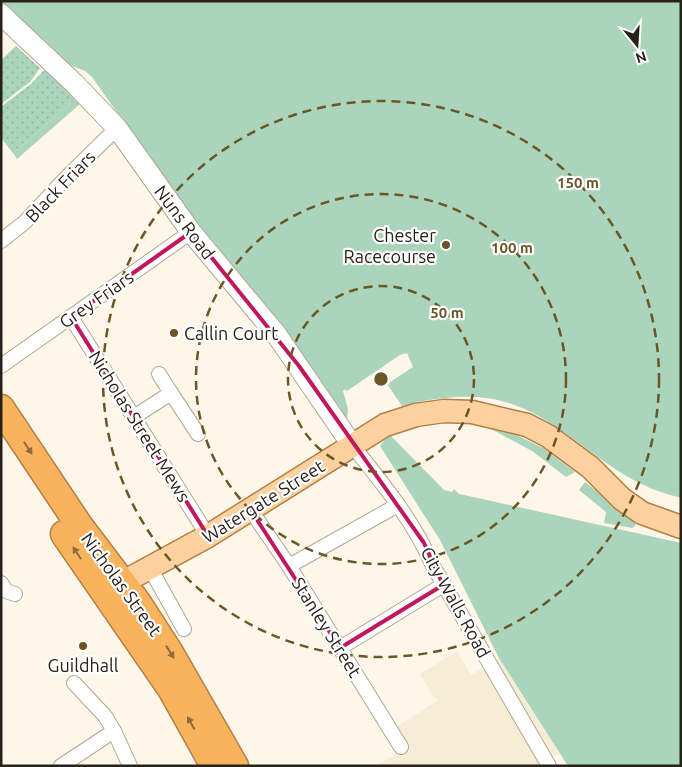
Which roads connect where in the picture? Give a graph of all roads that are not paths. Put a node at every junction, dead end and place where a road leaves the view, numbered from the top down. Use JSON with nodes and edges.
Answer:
{"nodes":[{"id":1,"x":1,"y":14,"type":"edge"},
{"id":2,"x":117,"y":128,"type":"junction"},
{"id":3,"x":191,"y":232,"type":"junction"},
{"id":4,"x":1,"y":241,"type":"edge"},
{"id":5,"x":71,"y":317,"type":"junction"},
{"id":6,"x":1,"y":366,"type":"edge"},
{"id":7,"x":159,"y":374,"type":"dead end"},
{"id":8,"x":171,"y":393,"type":"junction"},
{"id":9,"x":1,"y":408,"type":"edge"},
{"id":10,"x":134,"y":416,"type":"junction"},
{"id":11,"x":198,"y":434,"type":"dead end"},
{"id":12,"x":1,"y":439,"type":"edge"},
{"id":13,"x":352,"y":445,"type":"junction"},
{"id":14,"x":606,"y":482,"type":"junction"},
{"id":15,"x":398,"y":504,"type":"junction"},
{"id":16,"x":250,"y":510,"type":"junction"},
{"id":17,"x":681,"y":511,"type":"edge"},
{"id":18,"x":681,"y":527,"type":"edge"},
{"id":19,"x":208,"y":536,"type":"junction"},
{"id":20,"x":289,"y":566,"type":"junction"},
{"id":21,"x":150,"y":568,"type":"junction"},
{"id":22,"x":443,"y":585,"type":"junction"},
{"id":23,"x":122,"y":593,"type":"junction"},
{"id":24,"x":184,"y":629,"type":"dead end"},
{"id":25,"x":340,"y":648,"type":"junction"},
{"id":26,"x":74,"y":683,"type":"dead end"},
{"id":27,"x":114,"y":731,"type":"junction"},
{"id":28,"x":401,"y":747,"type":"dead end"},
{"id":29,"x":61,"y":766,"type":"edge"},
{"id":30,"x":130,"y":766,"type":"edge"},
{"id":31,"x":214,"y":766,"type":"edge"},
{"id":32,"x":235,"y":766,"type":"edge"},
{"id":33,"x":549,"y":766,"type":"edge"}],
"edges":[{"from":1,"to":2,"type":"street","name":"Nuns Road"},
{"from":2,"to":3,"type":"street","name":"Nuns Road"},
{"from":2,"to":4,"type":"street","name":"Black Friars"},
{"from":3,"to":5,"type":"street","name":"Grey Friars"},
{"from":3,"to":13,"type":"street","name":"Nuns Road"},
{"from":5,"to":6,"type":"street","name":"Grey Friars"},
{"from":5,"to":10,"type":"street","name":"Nicholas Street Mews"},
{"from":7,"to":8,"type":"street"},
{"from":8,"to":10,"type":"street"},
{"from":8,"to":11,"type":"street"},
{"from":9,"to":23,"type":"highway","name":"Nicholas Street","one_way":true},
{"from":10,"to":19,"type":"street","name":"Nicholas Street Mews"},
{"from":23,"to":12,"type":"highway","name":"Nicholas Street","one_way":true},
{"from":13,"to":14,"type":"main road","name":"Watergate Street"},
{"from":13,"to":15,"type":"street","name":"City Walls Road"},
{"from":13,"to":16,"type":"main road","name":"Watergate Street"},
{"from":14,"to":17,"type":"main road"},
{"from":14,"to":18,"type":"main road"},
{"from":15,"to":20,"type":"street"},
{"from":15,"to":22,"type":"street","name":"City Walls Road"},
{"from":16,"to":19,"type":"main road","name":"Watergate Street"},
{"from":16,"to":20,"type":"street","name":"Stanley Street"},
{"from":19,"to":21,"type":"main road","name":"Watergate Street"},
{"from":20,"to":25,"type":"street","name":"Stanley Street"},
{"from":21,"to":23,"type":"main road","name":"Watergate Street"},
{"from":21,"to":24,"type":"street"},
{"from":22,"to":25,"type":"street"},
{"from":22,"to":33,"type":"street","name":"City Walls Road"},
{"from":31,"to":23,"type":"highway","name":"Nicholas Street","one_way":true},
{"from":23,"to":32,"type":"highway","name":"Nicholas Street","one_way":true},
{"from":25,"to":28,"type":"street","name":"Stanley Street"},
{"from":26,"to":27,"type":"street"},
{"from":27,"to":29,"type":"street"},
{"from":27,"to":30,"type":"street"}]}
